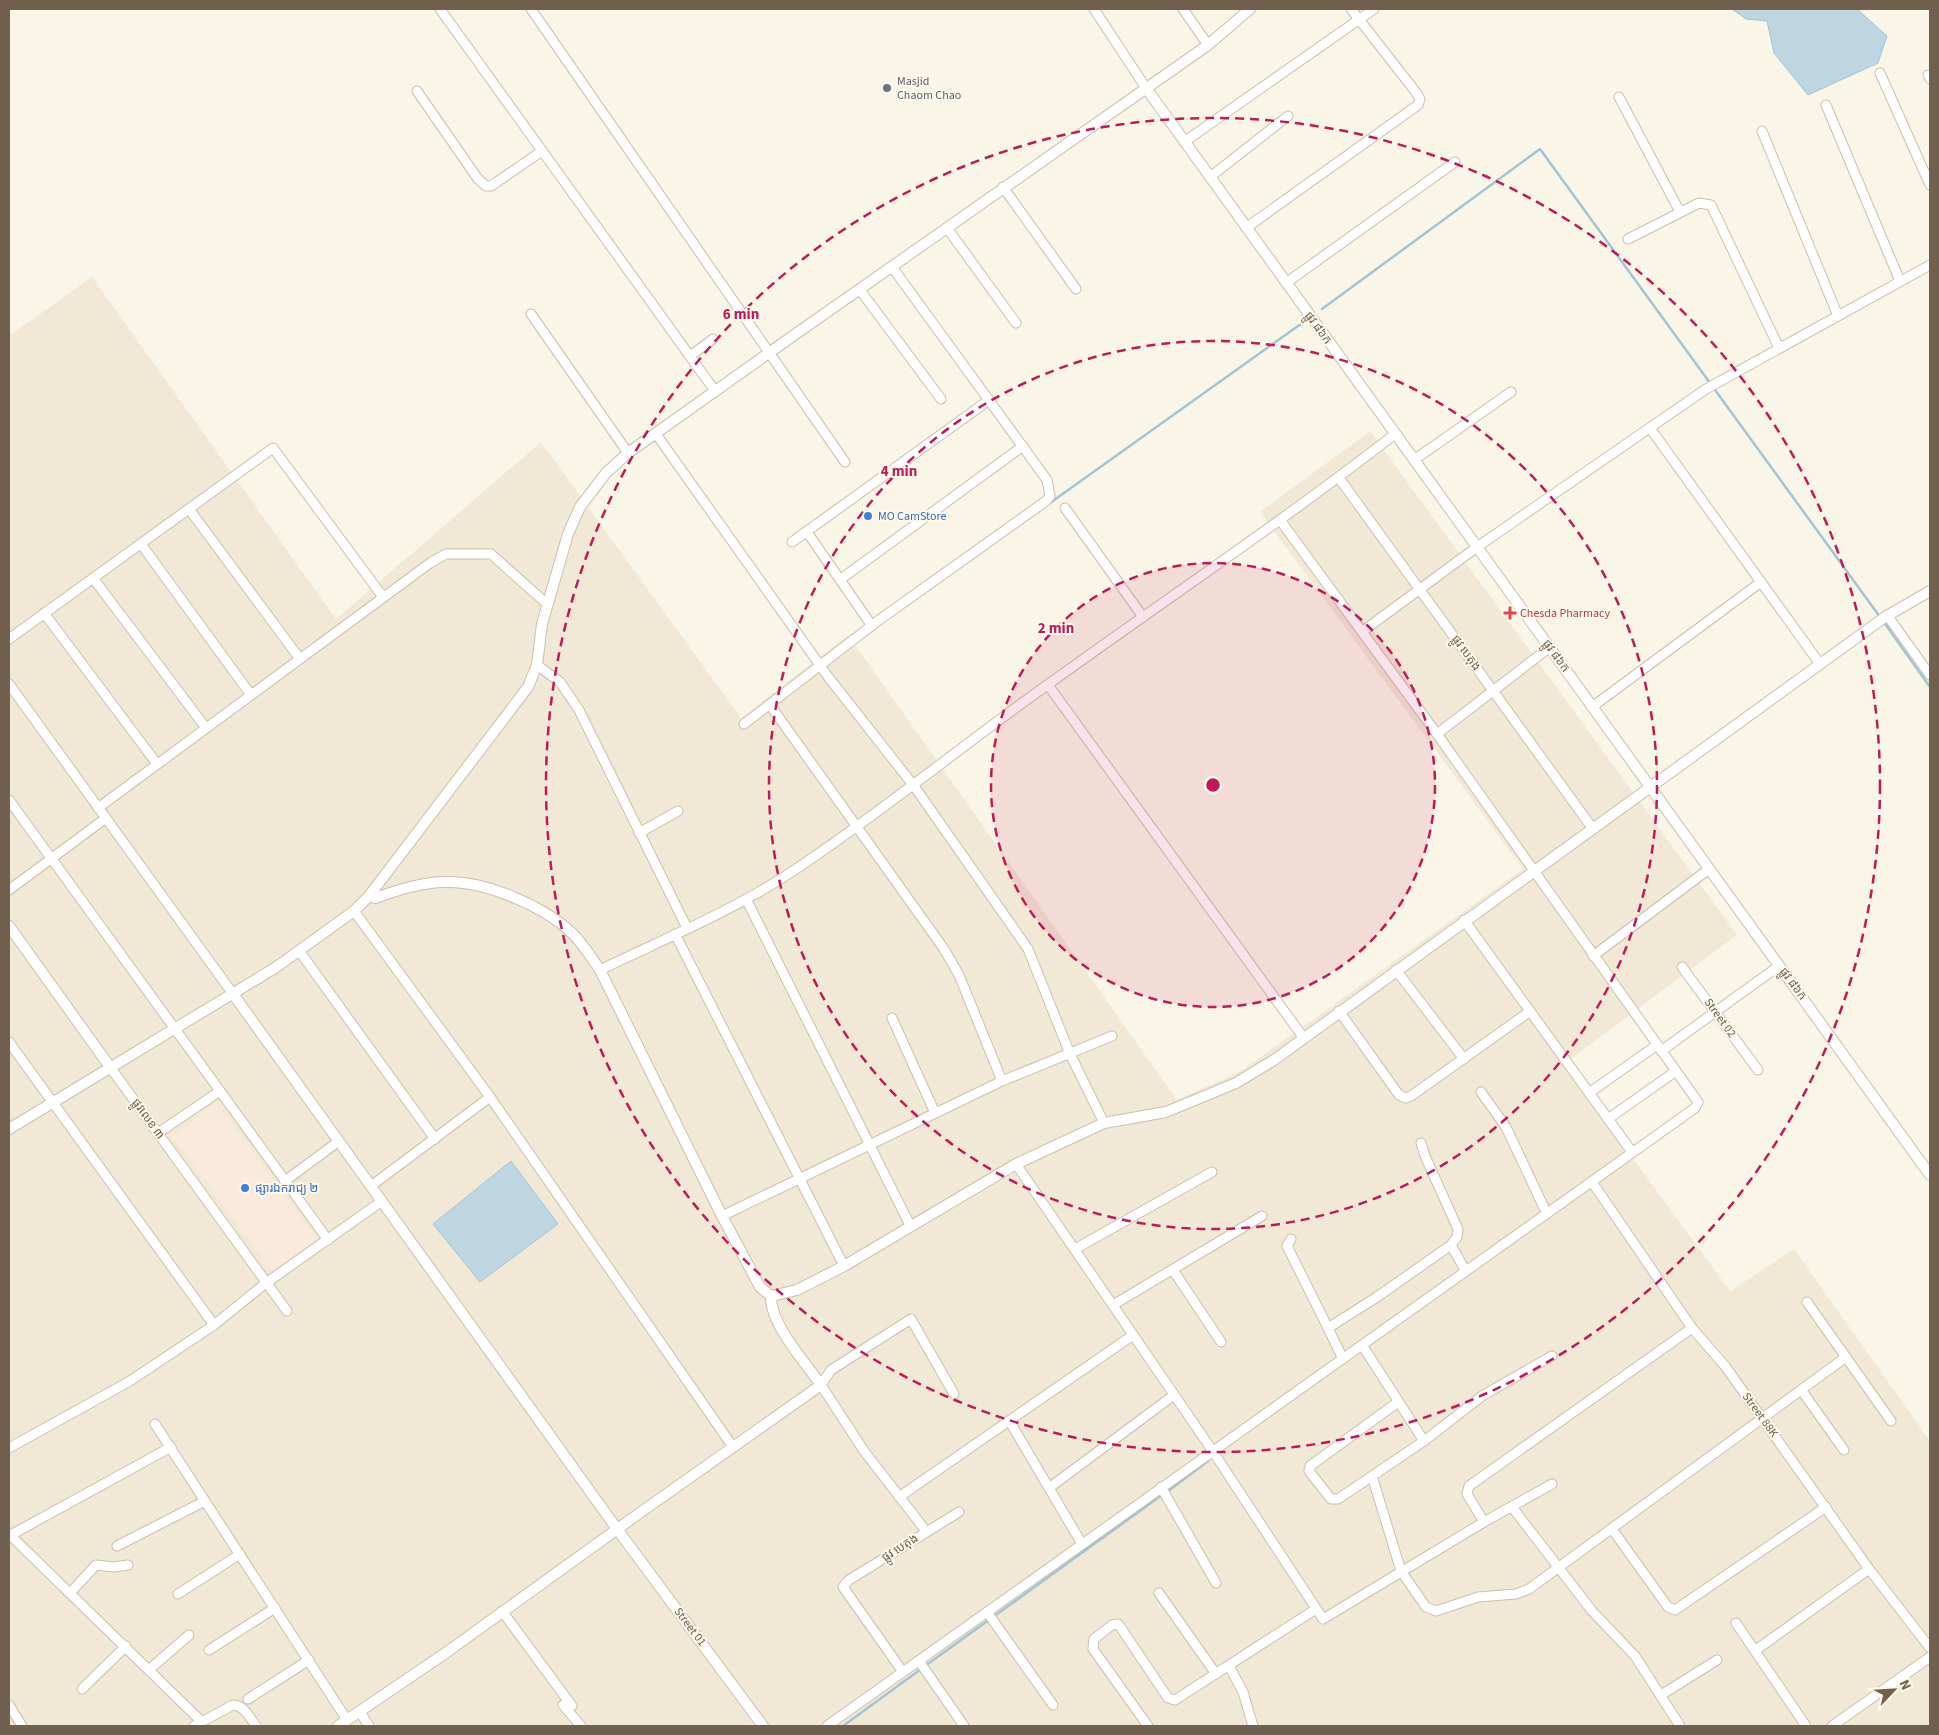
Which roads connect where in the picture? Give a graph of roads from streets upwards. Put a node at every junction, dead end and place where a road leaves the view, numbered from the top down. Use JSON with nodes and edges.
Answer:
{"nodes":[{"id":1,"x":440,"y":9,"type":"edge"},
{"id":2,"x":531,"y":9,"type":"edge"},
{"id":3,"x":1094,"y":9,"type":"edge"},
{"id":4,"x":1184,"y":9,"type":"edge"},
{"id":5,"x":1250,"y":9,"type":"edge"},
{"id":6,"x":1351,"y":9,"type":"edge"},
{"id":7,"x":1374,"y":9,"type":"edge"},
{"id":8,"x":1359,"y":19,"type":"junction"},
{"id":9,"x":1208,"y":45,"type":"junction"},
{"id":10,"x":1880,"y":73,"type":"dead end"},
{"id":11,"x":1146,"y":88,"type":"junction"},
{"id":12,"x":417,"y":91,"type":"dead end"},
{"id":13,"x":1619,"y":97,"type":"dead end"},
{"id":14,"x":1826,"y":105,"type":"dead end"},
{"id":15,"x":1288,"y":116,"type":"dead end"},
{"id":16,"x":1762,"y":131,"type":"dead end"},
{"id":17,"x":1184,"y":142,"type":"junction"},
{"id":18,"x":542,"y":151,"type":"junction"},
{"id":19,"x":1455,"y":162,"type":"dead end"},
{"id":20,"x":1210,"y":177,"type":"junction"},
{"id":21,"x":1930,"y":185,"type":"edge"},
{"id":22,"x":1003,"y":187,"type":"junction"},
{"id":23,"x":1680,"y":212,"type":"junction"},
{"id":24,"x":947,"y":228,"type":"junction"},
{"id":25,"x":1246,"y":228,"type":"junction"},
{"id":26,"x":1628,"y":239,"type":"dead end"},
{"id":27,"x":1930,"y":265,"type":"edge"},
{"id":28,"x":892,"y":267,"type":"junction"},
{"id":29,"x":1900,"y":281,"type":"junction"},
{"id":30,"x":1286,"y":284,"type":"junction"},
{"id":31,"x":1076,"y":289,"type":"dead end"},
{"id":32,"x":860,"y":290,"type":"junction"},
{"id":33,"x":531,"y":314,"type":"dead end"},
{"id":34,"x":1838,"y":316,"type":"junction"},
{"id":35,"x":1016,"y":322,"type":"dead end"},
{"id":36,"x":713,"y":339,"type":"dead end"},
{"id":37,"x":1780,"y":348,"type":"junction"},
{"id":38,"x":770,"y":352,"type":"junction"},
{"id":39,"x":690,"y":356,"type":"junction"},
{"id":40,"x":715,"y":391,"type":"junction"},
{"id":41,"x":1511,"y":392,"type":"dead end"},
{"id":42,"x":941,"y":399,"type":"dead end"},
{"id":43,"x":989,"y":400,"type":"junction"},
{"id":44,"x":1650,"y":428,"type":"junction"},
{"id":45,"x":656,"y":434,"type":"junction"},
{"id":46,"x":1395,"y":434,"type":"junction"},
{"id":47,"x":1023,"y":446,"type":"junction"},
{"id":48,"x":628,"y":453,"type":"junction"},
{"id":49,"x":1414,"y":460,"type":"junction"},
{"id":50,"x":845,"y":462,"type":"dead end"},
{"id":51,"x":1339,"y":478,"type":"junction"},
{"id":52,"x":1065,"y":508,"type":"dead end"},
{"id":53,"x":189,"y":509,"type":"junction"},
{"id":54,"x":1280,"y":520,"type":"junction"},
{"id":55,"x":807,"y":532,"type":"junction"},
{"id":56,"x":792,"y":542,"type":"dead end"},
{"id":57,"x":141,"y":544,"type":"junction"},
{"id":58,"x":1477,"y":547,"type":"junction"},
{"id":59,"x":94,"y":578,"type":"junction"},
{"id":60,"x":841,"y":579,"type":"junction"},
{"id":61,"x":1761,"y":582,"type":"junction"},
{"id":62,"x":1419,"y":588,"type":"junction"},
{"id":63,"x":1930,"y":591,"type":"edge"},
{"id":64,"x":383,"y":597,"type":"junction"},
{"id":65,"x":547,"y":604,"type":"junction"},
{"id":66,"x":44,"y":613,"type":"junction"},
{"id":67,"x":1143,"y":617,"type":"junction"},
{"id":68,"x":1883,"y":618,"type":"junction"},
{"id":69,"x":872,"y":626,"type":"junction"},
{"id":70,"x":1362,"y":631,"type":"junction"},
{"id":71,"x":9,"y":639,"type":"edge"},
{"id":72,"x":1550,"y":647,"type":"junction"},
{"id":73,"x":300,"y":659,"type":"junction"},
{"id":74,"x":1820,"y":664,"type":"junction"},
{"id":75,"x":537,"y":665,"type":"junction"},
{"id":76,"x":821,"y":666,"type":"junction"},
{"id":77,"x":1930,"y":675,"type":"edge"},
{"id":78,"x":9,"y":684,"type":"edge"},
{"id":79,"x":1048,"y":684,"type":"junction"},
{"id":80,"x":1492,"y":690,"type":"junction"},
{"id":81,"x":251,"y":694,"type":"junction"},
{"id":82,"x":770,"y":706,"type":"junction"},
{"id":83,"x":1592,"y":707,"type":"junction"},
{"id":84,"x":744,"y":724,"type":"dead end"},
{"id":85,"x":206,"y":728,"type":"junction"},
{"id":86,"x":1437,"y":734,"type":"junction"},
{"id":87,"x":157,"y":764,"type":"junction"},
{"id":88,"x":914,"y":786,"type":"junction"},
{"id":89,"x":1649,"y":786,"type":"junction"},
{"id":90,"x":9,"y":800,"type":"edge"},
{"id":91,"x":98,"y":808,"type":"junction"},
{"id":92,"x":678,"y":811,"type":"dead end"},
{"id":93,"x":106,"y":818,"type":"junction"},
{"id":94,"x":856,"y":826,"type":"junction"},
{"id":95,"x":1594,"y":829,"type":"junction"},
{"id":96,"x":639,"y":833,"type":"junction"},
{"id":97,"x":51,"y":858,"type":"junction"},
{"id":98,"x":1709,"y":869,"type":"junction"},
{"id":99,"x":1533,"y":872,"type":"junction"},
{"id":100,"x":9,"y":890,"type":"edge"},
{"id":101,"x":370,"y":896,"type":"junction"},
{"id":102,"x":746,"y":899,"type":"junction"},
{"id":103,"x":354,"y":911,"type":"junction"},
{"id":104,"x":1464,"y":920,"type":"junction"},
{"id":105,"x":9,"y":926,"type":"edge"},
{"id":106,"x":687,"y":928,"type":"junction"},
{"id":107,"x":675,"y":934,"type":"junction"},
{"id":108,"x":300,"y":952,"type":"junction"},
{"id":109,"x":1594,"y":956,"type":"junction"},
{"id":110,"x":1779,"y":966,"type":"junction"},
{"id":111,"x":1682,"y":967,"type":"dead end"},
{"id":112,"x":600,"y":970,"type":"junction"},
{"id":113,"x":1396,"y":970,"type":"junction"},
{"id":114,"x":233,"y":994,"type":"junction"},
{"id":115,"x":1339,"y":1011,"type":"junction"},
{"id":116,"x":1529,"y":1012,"type":"junction"},
{"id":117,"x":1715,"y":1012,"type":"junction"},
{"id":118,"x":892,"y":1018,"type":"dead end"},
{"id":119,"x":174,"y":1028,"type":"junction"},
{"id":120,"x":1112,"y":1036,"type":"dead end"},
{"id":121,"x":1303,"y":1037,"type":"junction"},
{"id":122,"x":9,"y":1042,"type":"edge"},
{"id":123,"x":1659,"y":1048,"type":"junction"},
{"id":124,"x":1070,"y":1054,"type":"junction"},
{"id":125,"x":1464,"y":1058,"type":"junction"},
{"id":126,"x":110,"y":1067,"type":"junction"},
{"id":127,"x":1758,"y":1070,"type":"dead end"},
{"id":128,"x":1676,"y":1071,"type":"junction"},
{"id":129,"x":1002,"y":1082,"type":"junction"},
{"id":130,"x":220,"y":1091,"type":"junction"},
{"id":131,"x":1481,"y":1092,"type":"dead end"},
{"id":132,"x":1589,"y":1093,"type":"junction"},
{"id":133,"x":490,"y":1097,"type":"junction"},
{"id":134,"x":52,"y":1102,"type":"junction"},
{"id":135,"x":935,"y":1113,"type":"junction"},
{"id":136,"x":1608,"y":1119,"type":"junction"},
{"id":137,"x":1104,"y":1123,"type":"junction"},
{"id":138,"x":9,"y":1129,"type":"edge"},
{"id":139,"x":158,"y":1133,"type":"junction"},
{"id":140,"x":435,"y":1139,"type":"junction"},
{"id":141,"x":339,"y":1141,"type":"junction"},
{"id":142,"x":1421,"y":1143,"type":"dead end"},
{"id":143,"x":871,"y":1144,"type":"junction"},
{"id":144,"x":1632,"y":1152,"type":"junction"},
{"id":145,"x":1016,"y":1164,"type":"junction"},
{"id":146,"x":1212,"y":1172,"type":"dead end"},
{"id":147,"x":1930,"y":1175,"type":"edge"},
{"id":148,"x":799,"y":1178,"type":"junction"},
{"id":149,"x":285,"y":1181,"type":"junction"},
{"id":150,"x":1592,"y":1182,"type":"junction"},
{"id":151,"x":371,"y":1186,"type":"junction"},
{"id":152,"x":382,"y":1201,"type":"junction"},
{"id":153,"x":1547,"y":1214,"type":"junction"},
{"id":154,"x":722,"y":1216,"type":"junction"},
{"id":155,"x":1262,"y":1216,"type":"dead end"},
{"id":156,"x":910,"y":1225,"type":"junction"},
{"id":157,"x":1291,"y":1239,"type":"dead end"},
{"id":158,"x":328,"y":1240,"type":"junction"},
{"id":159,"x":1451,"y":1245,"type":"junction"},
{"id":160,"x":1076,"y":1249,"type":"junction"},
{"id":161,"x":844,"y":1266,"type":"junction"},
{"id":162,"x":1173,"y":1270,"type":"junction"},
{"id":163,"x":1465,"y":1270,"type":"junction"},
{"id":164,"x":266,"y":1283,"type":"junction"},
{"id":165,"x":771,"y":1296,"type":"junction"},
{"id":166,"x":1806,"y":1302,"type":"dead end"},
{"id":167,"x":1113,"y":1306,"type":"junction"},
{"id":168,"x":287,"y":1311,"type":"dead end"},
{"id":169,"x":214,"y":1325,"type":"junction"},
{"id":170,"x":1328,"y":1328,"type":"junction"},
{"id":171,"x":1692,"y":1328,"type":"junction"},
{"id":172,"x":1134,"y":1335,"type":"junction"},
{"id":173,"x":1221,"y":1342,"type":"dead end"},
{"id":174,"x":1362,"y":1345,"type":"junction"},
{"id":175,"x":1552,"y":1356,"type":"dead end"},
{"id":176,"x":1846,"y":1357,"type":"junction"},
{"id":177,"x":1343,"y":1359,"type":"junction"},
{"id":178,"x":821,"y":1385,"type":"junction"},
{"id":179,"x":1802,"y":1390,"type":"junction"},
{"id":180,"x":954,"y":1394,"type":"dead end"},
{"id":181,"x":1174,"y":1395,"type":"junction"},
{"id":182,"x":1398,"y":1402,"type":"junction"},
{"id":183,"x":1763,"y":1419,"type":"junction"},
{"id":184,"x":1891,"y":1420,"type":"dead end"},
{"id":185,"x":1010,"y":1422,"type":"junction"},
{"id":186,"x":155,"y":1424,"type":"dead end"},
{"id":187,"x":1424,"y":1441,"type":"junction"},
{"id":188,"x":171,"y":1447,"type":"junction"},
{"id":189,"x":734,"y":1447,"type":"junction"},
{"id":190,"x":9,"y":1448,"type":"edge"},
{"id":191,"x":1212,"y":1450,"type":"junction"},
{"id":192,"x":1844,"y":1450,"type":"dead end"},
{"id":193,"x":1372,"y":1476,"type":"junction"},
{"id":194,"x":1552,"y":1484,"type":"dead end"},
{"id":195,"x":1049,"y":1488,"type":"junction"},
{"id":196,"x":1163,"y":1492,"type":"junction"},
{"id":197,"x":899,"y":1497,"type":"junction"},
{"id":198,"x":206,"y":1501,"type":"junction"},
{"id":199,"x":1512,"y":1507,"type":"junction"},
{"id":200,"x":1826,"y":1507,"type":"junction"},
{"id":201,"x":959,"y":1512,"type":"dead end"},
{"id":202,"x":1484,"y":1522,"type":"junction"},
{"id":203,"x":617,"y":1529,"type":"junction"},
{"id":204,"x":1612,"y":1529,"type":"junction"},
{"id":205,"x":926,"y":1532,"type":"junction"},
{"id":206,"x":9,"y":1535,"type":"edge"},
{"id":207,"x":1082,"y":1544,"type":"junction"},
{"id":208,"x":117,"y":1546,"type":"dead end"},
{"id":209,"x":240,"y":1554,"type":"junction"},
{"id":210,"x":128,"y":1565,"type":"dead end"},
{"id":211,"x":1556,"y":1567,"type":"junction"},
{"id":212,"x":1869,"y":1569,"type":"junction"},
{"id":213,"x":1401,"y":1571,"type":"junction"},
{"id":214,"x":1216,"y":1583,"type":"dead end"},
{"id":215,"x":1160,"y":1592,"type":"dead end"},
{"id":216,"x":70,"y":1593,"type":"junction"},
{"id":217,"x":178,"y":1594,"type":"dead end"},
{"id":218,"x":275,"y":1608,"type":"junction"},
{"id":219,"x":1316,"y":1609,"type":"junction"},
{"id":220,"x":502,"y":1611,"type":"junction"},
{"id":221,"x":988,"y":1614,"type":"junction"},
{"id":222,"x":1736,"y":1623,"type":"dead end"},
{"id":223,"x":190,"y":1635,"type":"dead end"},
{"id":224,"x":126,"y":1646,"type":"junction"},
{"id":225,"x":1930,"y":1648,"type":"edge"},
{"id":226,"x":209,"y":1650,"type":"dead end"},
{"id":227,"x":1756,"y":1650,"type":"junction"},
{"id":228,"x":1930,"y":1657,"type":"edge"},
{"id":229,"x":309,"y":1660,"type":"junction"},
{"id":230,"x":1717,"y":1660,"type":"dead end"},
{"id":231,"x":923,"y":1666,"type":"junction"},
{"id":232,"x":1229,"y":1666,"type":"junction"},
{"id":233,"x":150,"y":1669,"type":"junction"},
{"id":234,"x":902,"y":1672,"type":"junction"},
{"id":235,"x":1216,"y":1674,"type":"junction"},
{"id":236,"x":82,"y":1689,"type":"dead end"},
{"id":237,"x":1661,"y":1695,"type":"junction"},
{"id":238,"x":248,"y":1699,"type":"dead end"},
{"id":239,"x":9,"y":1705,"type":"edge"},
{"id":240,"x":1053,"y":1705,"type":"dead end"},
{"id":241,"x":360,"y":1712,"type":"junction"},
{"id":242,"x":348,"y":1720,"type":"junction"},
{"id":243,"x":198,"y":1724,"type":"edge"},
{"id":244,"x":22,"y":1726,"type":"edge"},
{"id":245,"x":256,"y":1726,"type":"edge"},
{"id":246,"x":338,"y":1726,"type":"edge"},
{"id":247,"x":369,"y":1726,"type":"edge"},
{"id":248,"x":581,"y":1726,"type":"edge"},
{"id":249,"x":764,"y":1726,"type":"edge"},
{"id":250,"x":827,"y":1726,"type":"edge"},
{"id":251,"x":964,"y":1726,"type":"edge"},
{"id":252,"x":1148,"y":1726,"type":"edge"},
{"id":253,"x":1253,"y":1726,"type":"edge"},
{"id":254,"x":1680,"y":1726,"type":"edge"},
{"id":255,"x":1806,"y":1726,"type":"edge"},
{"id":256,"x":1832,"y":1726,"type":"edge"}],
"edges":[{"from":1,"to":18,"type":"street"},
{"from":2,"to":38,"type":"street"},
{"from":3,"to":11,"type":"street"},
{"from":4,"to":9,"type":"street"},
{"from":5,"to":9,"type":"street"},
{"from":6,"to":8,"type":"street"},
{"from":7,"to":8,"type":"street"},
{"from":8,"to":17,"type":"street"},
{"from":8,"to":25,"type":"street"},
{"from":9,"to":11,"type":"street"},
{"from":10,"to":21,"type":"street"},
{"from":11,"to":17,"type":"street","name":"ផ្លូវ ៨៦ក"},
{"from":11,"to":22,"type":"street"},
{"from":12,"to":18,"type":"street"},
{"from":13,"to":23,"type":"street"},
{"from":14,"to":29,"type":"street"},
{"from":15,"to":20,"type":"street"},
{"from":16,"to":34,"type":"street"},
{"from":17,"to":20,"type":"street","name":"ផ្លូវ ៨៦ក"},
{"from":18,"to":39,"type":"street"},
{"from":19,"to":30,"type":"street"},
{"from":20,"to":25,"type":"street","name":"ផ្លូវ ៨៦ក"},
{"from":22,"to":24,"type":"street"},
{"from":22,"to":31,"type":"street"},
{"from":23,"to":26,"type":"street"},
{"from":23,"to":37,"type":"street"},
{"from":24,"to":28,"type":"street"},
{"from":24,"to":35,"type":"street"},
{"from":25,"to":30,"type":"street","name":"ផ្លូវ ៨៦ក"},
{"from":27,"to":29,"type":"street"},
{"from":28,"to":32,"type":"street"},
{"from":28,"to":43,"type":"street"},
{"from":29,"to":34,"type":"street"},
{"from":30,"to":46,"type":"street","name":"ផ្លូវ ៨៦ក"},
{"from":32,"to":38,"type":"street"},
{"from":32,"to":42,"type":"street"},
{"from":33,"to":48,"type":"street"},
{"from":34,"to":37,"type":"street"},
{"from":36,"to":39,"type":"street"},
{"from":37,"to":44,"type":"street"},
{"from":38,"to":40,"type":"street"},
{"from":38,"to":50,"type":"street"},
{"from":39,"to":40,"type":"street"},
{"from":40,"to":45,"type":"street"},
{"from":41,"to":49,"type":"street"},
{"from":43,"to":47,"type":"street"},
{"from":43,"to":55,"type":"street"},
{"from":44,"to":58,"type":"street"},
{"from":44,"to":61,"type":"street"},
{"from":45,"to":48,"type":"street"},
{"from":45,"to":76,"type":"street"},
{"from":46,"to":49,"type":"street","name":"ផ្លូវ ៨៦ក"},
{"from":46,"to":51,"type":"street"},
{"from":47,"to":60,"type":"street"},
{"from":47,"to":69,"type":"street"},
{"from":48,"to":65,"type":"street"},
{"from":49,"to":58,"type":"street","name":"ផ្លូវ ៨៦ក"},
{"from":51,"to":54,"type":"street"},
{"from":51,"to":62,"type":"street","name":"ផ្លូវ បេតុង"},
{"from":52,"to":67,"type":"street"},
{"from":53,"to":57,"type":"street"},
{"from":53,"to":64,"type":"street"},
{"from":53,"to":73,"type":"street"},
{"from":54,"to":67,"type":"street"},
{"from":54,"to":70,"type":"street"},
{"from":55,"to":56,"type":"street"},
{"from":55,"to":60,"type":"street"},
{"from":57,"to":59,"type":"street"},
{"from":57,"to":81,"type":"street"},
{"from":58,"to":62,"type":"street"},
{"from":58,"to":72,"type":"street","name":"ផ្លូវ ៨៦ក"},
{"from":59,"to":66,"type":"street"},
{"from":59,"to":85,"type":"street"},
{"from":60,"to":69,"type":"street"},
{"from":61,"to":74,"type":"street"},
{"from":61,"to":83,"type":"street"},
{"from":62,"to":70,"type":"street"},
{"from":62,"to":80,"type":"street","name":"ផ្លូវ បេតុង"},
{"from":63,"to":68,"type":"street"},
{"from":64,"to":65,"type":"street"},
{"from":64,"to":73,"type":"street"},
{"from":65,"to":75,"type":"street"},
{"from":66,"to":71,"type":"street"},
{"from":66,"to":87,"type":"street"},
{"from":67,"to":79,"type":"street"},
{"from":68,"to":74,"type":"street"},
{"from":68,"to":77,"type":"street"},
{"from":69,"to":76,"type":"street"},
{"from":70,"to":86,"type":"street"},
{"from":72,"to":80,"type":"street"},
{"from":72,"to":83,"type":"street","name":"ផ្លូវ ៨៦ក"},
{"from":73,"to":81,"type":"street"},
{"from":74,"to":89,"type":"street"},
{"from":75,"to":96,"type":"street"},
{"from":75,"to":101,"type":"street"},
{"from":76,"to":82,"type":"street"},
{"from":76,"to":88,"type":"street"},
{"from":78,"to":91,"type":"street"},
{"from":79,"to":88,"type":"street"},
{"from":79,"to":121,"type":"street"},
{"from":80,"to":86,"type":"street"},
{"from":80,"to":95,"type":"street","name":"ផ្លូវ បេតុង"},
{"from":81,"to":85,"type":"street"},
{"from":82,"to":84,"type":"street"},
{"from":82,"to":94,"type":"street"},
{"from":83,"to":89,"type":"street","name":"ផ្លូវ ៨៦ក"},
{"from":85,"to":87,"type":"street"},
{"from":86,"to":99,"type":"street"},
{"from":87,"to":91,"type":"street"},
{"from":88,"to":94,"type":"street"},
{"from":88,"to":124,"type":"street"},
{"from":89,"to":95,"type":"street"},
{"from":89,"to":98,"type":"street","name":"ផ្លូវ ៨៦ក"},
{"from":90,"to":97,"type":"street"},
{"from":91,"to":93,"type":"street"},
{"from":92,"to":96,"type":"street"},
{"from":93,"to":97,"type":"street"},
{"from":93,"to":114,"type":"street"},
{"from":94,"to":102,"type":"street"},
{"from":94,"to":129,"type":"street"},
{"from":95,"to":99,"type":"street"},
{"from":96,"to":106,"type":"street"},
{"from":97,"to":100,"type":"street"},
{"from":97,"to":119,"type":"street"},
{"from":98,"to":109,"type":"street"},
{"from":98,"to":110,"type":"street","name":"ផ្លូវ ៨៦ក"},
{"from":99,"to":104,"type":"street"},
{"from":99,"to":109,"type":"street"},
{"from":101,"to":103,"type":"street"},
{"from":101,"to":112,"type":"street"},
{"from":102,"to":106,"type":"street"},
{"from":102,"to":143,"type":"street"},
{"from":103,"to":108,"type":"street"},
{"from":103,"to":133,"type":"street"},
{"from":104,"to":113,"type":"street"},
{"from":104,"to":116,"type":"street"},
{"from":105,"to":126,"type":"street","name":"ផ្លូវលេខ ៣"},
{"from":106,"to":107,"type":"street"},
{"from":107,"to":112,"type":"street"},
{"from":107,"to":148,"type":"street"},
{"from":108,"to":114,"type":"street"},
{"from":108,"to":140,"type":"street"},
{"from":109,"to":123,"type":"street"},
{"from":110,"to":117,"type":"street"},
{"from":110,"to":147,"type":"street","name":"ផ្លូវ ៨៦ក"},
{"from":111,"to":117,"type":"street","name":"Street 02"},
{"from":112,"to":154,"type":"street"},
{"from":113,"to":115,"type":"street"},
{"from":113,"to":125,"type":"street"},
{"from":114,"to":119,"type":"street"},
{"from":114,"to":141,"type":"street","name":"Street 01"},
{"from":115,"to":121,"type":"street"},
{"from":115,"to":125,"type":"street"},
{"from":116,"to":125,"type":"street"},
{"from":116,"to":132,"type":"street"},
{"from":117,"to":123,"type":"street"},
{"from":117,"to":127,"type":"street","name":"Street 02"},
{"from":118,"to":135,"type":"street"},
{"from":119,"to":126,"type":"street"},
{"from":119,"to":130,"type":"street"},
{"from":120,"to":124,"type":"street"},
{"from":121,"to":137,"type":"street"},
{"from":122,"to":134,"type":"street"},
{"from":123,"to":128,"type":"street"},
{"from":123,"to":132,"type":"street"},
{"from":124,"to":129,"type":"street"},
{"from":124,"to":137,"type":"street"},
{"from":126,"to":134,"type":"street"},
{"from":126,"to":139,"type":"street","name":"ផ្លូវលេខ ៣"},
{"from":128,"to":136,"type":"street"},
{"from":128,"to":144,"type":"street"},
{"from":129,"to":135,"type":"street"},
{"from":130,"to":139,"type":"street"},
{"from":130,"to":149,"type":"street"},
{"from":131,"to":153,"type":"street"},
{"from":132,"to":136,"type":"street"},
{"from":133,"to":140,"type":"street"},
{"from":133,"to":189,"type":"street"},
{"from":134,"to":138,"type":"street"},
{"from":134,"to":169,"type":"street"},
{"from":135,"to":143,"type":"street"},
{"from":136,"to":144,"type":"street"},
{"from":137,"to":145,"type":"street"},
{"from":139,"to":164,"type":"street","name":"ផ្លូវលេខ ៣"},
{"from":140,"to":151,"type":"street"},
{"from":141,"to":149,"type":"street"},
{"from":141,"to":151,"type":"street","name":"Street 01"},
{"from":142,"to":159,"type":"street"},
{"from":143,"to":148,"type":"street"},
{"from":143,"to":156,"type":"street"},
{"from":144,"to":150,"type":"street"},
{"from":145,"to":156,"type":"street"},
{"from":145,"to":160,"type":"street"},
{"from":146,"to":160,"type":"street"},
{"from":148,"to":154,"type":"street"},
{"from":148,"to":161,"type":"street"},
{"from":149,"to":158,"type":"street"},
{"from":150,"to":153,"type":"street"},
{"from":150,"to":171,"type":"street","name":"Street 88K"},
{"from":151,"to":152,"type":"street","name":"Street 01"},
{"from":152,"to":158,"type":"street"},
{"from":152,"to":203,"type":"street","name":"Street 01"},
{"from":153,"to":163,"type":"street"},
{"from":154,"to":165,"type":"street"},
{"from":155,"to":162,"type":"street"},
{"from":156,"to":161,"type":"street"},
{"from":157,"to":170,"type":"street"},
{"from":158,"to":164,"type":"street"},
{"from":159,"to":163,"type":"street"},
{"from":159,"to":170,"type":"street"},
{"from":160,"to":167,"type":"street"},
{"from":161,"to":165,"type":"street"},
{"from":162,"to":167,"type":"street"},
{"from":162,"to":173,"type":"street"},
{"from":163,"to":174,"type":"street"},
{"from":164,"to":168,"type":"street","name":"ផ្លូវលេខ ៣"},
{"from":164,"to":169,"type":"street"},
{"from":165,"to":178,"type":"street"},
{"from":166,"to":176,"type":"street"},
{"from":167,"to":172,"type":"street"},
{"from":169,"to":190,"type":"street"},
{"from":170,"to":177,"type":"street"},
{"from":171,"to":183,"type":"street","name":"Street 88K"},
{"from":171,"to":202,"type":"street"},
{"from":172,"to":181,"type":"street"},
{"from":172,"to":185,"type":"street"},
{"from":174,"to":177,"type":"street"},
{"from":174,"to":182,"type":"street"},
{"from":175,"to":187,"type":"street"},
{"from":176,"to":179,"type":"street"},
{"from":176,"to":184,"type":"street"},
{"from":177,"to":191,"type":"street"},
{"from":178,"to":180,"type":"street"},
{"from":178,"to":189,"type":"street"},
{"from":178,"to":197,"type":"street"},
{"from":179,"to":183,"type":"street"},
{"from":179,"to":192,"type":"street"},
{"from":181,"to":191,"type":"street"},
{"from":181,"to":195,"type":"street"},
{"from":182,"to":187,"type":"street"},
{"from":182,"to":193,"type":"street"},
{"from":183,"to":200,"type":"street","name":"Street 88K"},
{"from":183,"to":204,"type":"street"},
{"from":185,"to":195,"type":"street"},
{"from":185,"to":197,"type":"street"},
{"from":186,"to":188,"type":"street"},
{"from":187,"to":193,"type":"street"},
{"from":188,"to":198,"type":"street"},
{"from":188,"to":206,"type":"street"},
{"from":189,"to":203,"type":"street"},
{"from":191,"to":196,"type":"street"},
{"from":191,"to":219,"type":"street"},
{"from":193,"to":213,"type":"street"},
{"from":194,"to":199,"type":"street"},
{"from":195,"to":207,"type":"street"},
{"from":196,"to":207,"type":"street"},
{"from":196,"to":214,"type":"street"},
{"from":197,"to":205,"type":"street"},
{"from":198,"to":208,"type":"street"},
{"from":198,"to":209,"type":"street"},
{"from":199,"to":202,"type":"street"},
{"from":199,"to":211,"type":"street"},
{"from":200,"to":204,"type":"street"},
{"from":200,"to":212,"type":"street","name":"Street 88K"},
{"from":201,"to":205,"type":"street","name":"ផ្លូវ បេតុង"},
{"from":202,"to":213,"type":"street"},
{"from":203,"to":220,"type":"street"},
{"from":203,"to":249,"type":"street","name":"Street 01"},
{"from":204,"to":211,"type":"street"},
{"from":205,"to":234,"type":"street","name":"ផ្លូវ បេតុង"},
{"from":206,"to":216,"type":"street"},
{"from":207,"to":221,"type":"street"},
{"from":209,"to":217,"type":"street"},
{"from":209,"to":218,"type":"street"},
{"from":210,"to":216,"type":"street"},
{"from":211,"to":213,"type":"street"},
{"from":211,"to":237,"type":"street"},
{"from":212,"to":225,"type":"street","name":"Street 88K"},
{"from":212,"to":227,"type":"street"},
{"from":213,"to":219,"type":"street"},
{"from":215,"to":235,"type":"street"},
{"from":216,"to":224,"type":"street"},
{"from":218,"to":226,"type":"street"},
{"from":218,"to":229,"type":"street"},
{"from":219,"to":232,"type":"street"},
{"from":220,"to":241,"type":"street"},
{"from":220,"to":248,"type":"street"},
{"from":221,"to":231,"type":"street"},
{"from":221,"to":240,"type":"street"},
{"from":222,"to":227,"type":"street"},
{"from":223,"to":233,"type":"street"},
{"from":224,"to":233,"type":"street"},
{"from":224,"to":236,"type":"street"},
{"from":227,"to":255,"type":"street"},
{"from":228,"to":256,"type":"street"},
{"from":229,"to":238,"type":"street"},
{"from":229,"to":242,"type":"street"},
{"from":230,"to":237,"type":"street"},
{"from":231,"to":234,"type":"street"},
{"from":231,"to":251,"type":"street"},
{"from":232,"to":235,"type":"street"},
{"from":232,"to":253,"type":"street"},
{"from":233,"to":243,"type":"street"},
{"from":234,"to":250,"type":"street"},
{"from":235,"to":252,"type":"street"},
{"from":237,"to":254,"type":"street"},
{"from":239,"to":244,"type":"street"},
{"from":241,"to":242,"type":"street"},
{"from":241,"to":247,"type":"street"},
{"from":242,"to":246,"type":"street"},
{"from":243,"to":245,"type":"street"}]}
